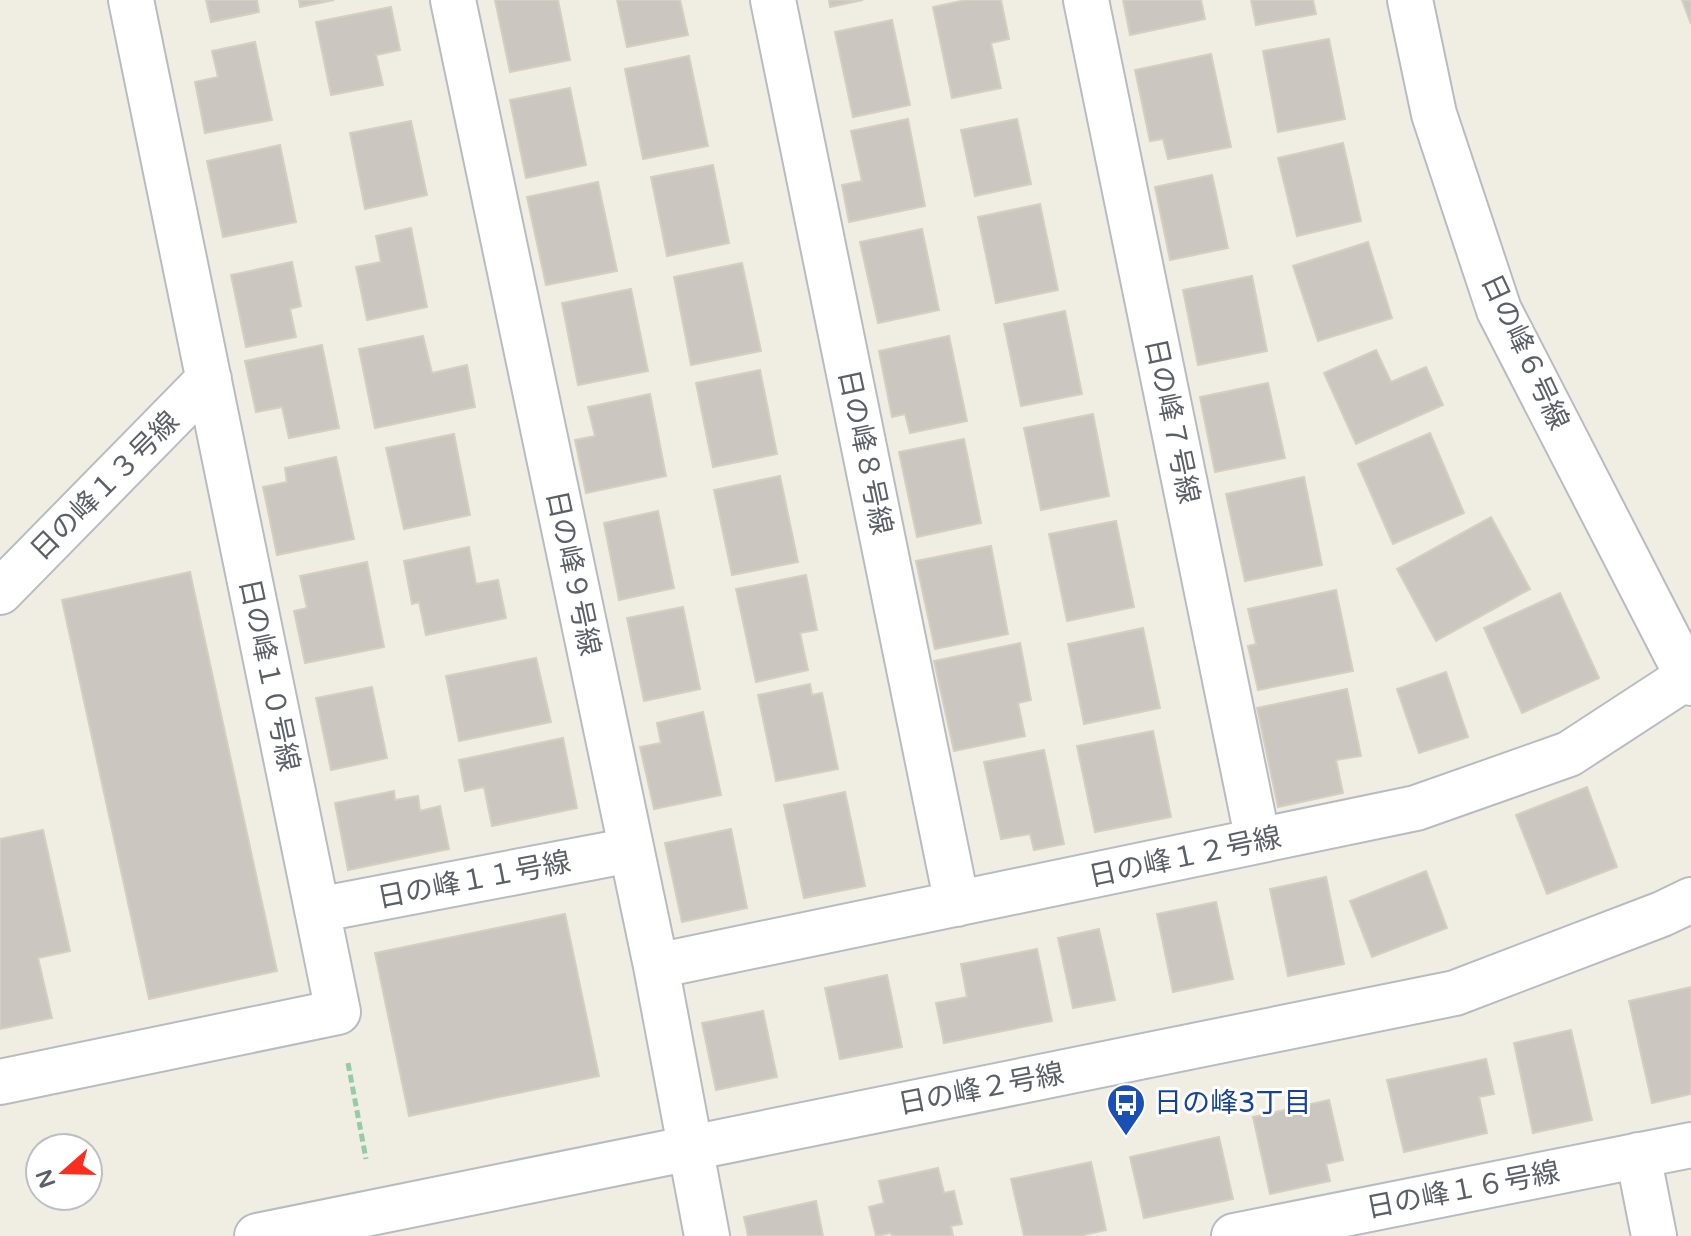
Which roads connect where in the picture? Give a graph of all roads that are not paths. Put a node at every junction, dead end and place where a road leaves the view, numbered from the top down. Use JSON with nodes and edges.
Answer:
{"nodes":[{"id":1,"x":131,"y":0,"type":"edge"},
{"id":2,"x":453,"y":0,"type":"edge"},
{"id":3,"x":773,"y":0,"type":"edge"},
{"id":4,"x":1086,"y":0,"type":"edge"},
{"id":5,"x":1410,"y":0,"type":"edge"},
{"id":6,"x":209,"y":379,"type":"junction"},
{"id":7,"x":0,"y":592,"type":"edge"},
{"id":8,"x":1689,"y":680,"type":"edge"},
{"id":9,"x":1258,"y":841,"type":"junction"},
{"id":10,"x":631,"y":850,"type":"junction"},
{"id":11,"x":1691,"y":900,"type":"edge"},
{"id":12,"x":957,"y":904,"type":"junction"},
{"id":13,"x":317,"y":910,"type":"junction"},
{"id":14,"x":656,"y":966,"type":"junction"},
{"id":15,"x":0,"y":1082,"type":"edge"},
{"id":16,"x":1691,"y":1145,"type":"edge"},
{"id":17,"x":690,"y":1148,"type":"junction"},
{"id":18,"x":1638,"y":1155,"type":"junction"},
{"id":19,"x":378,"y":1224,"type":"edge"},
{"id":20,"x":1336,"y":1226,"type":"edge"},
{"id":21,"x":257,"y":1236,"type":"edge"},
{"id":22,"x":707,"y":1236,"type":"edge"},
{"id":23,"x":1234,"y":1236,"type":"edge"},
{"id":24,"x":1654,"y":1236,"type":"edge"}],
"edges":[{"from":1,"to":6,"type":"street","name":"日の峰１０号線"},
{"from":2,"to":10,"type":"street","name":"日の峰９号線"},
{"from":3,"to":12,"type":"street","name":"日の峰８号線"},
{"from":4,"to":9,"type":"street","name":"日の峰７号線"},
{"from":5,"to":8,"type":"street","name":"日の峰６号線"},
{"from":6,"to":7,"type":"street","name":"日の峰１３号線"},
{"from":6,"to":13,"type":"street","name":"日の峰１０号線"},
{"from":8,"to":9,"type":"street","name":"日の峰１２号線"},
{"from":9,"to":12,"type":"street","name":"日の峰１２号線"},
{"from":10,"to":13,"type":"street","name":"日の峰１１号線"},
{"from":10,"to":14,"type":"street","name":"日の峰９号線"},
{"from":11,"to":17,"type":"street","name":"日の峰２号線"},
{"from":12,"to":14,"type":"street","name":"日の峰１２号線"},
{"from":13,"to":15,"type":"street","name":"日の峰１０号線"},
{"from":14,"to":17,"type":"street","name":"日の峰９号線"},
{"from":16,"to":18,"type":"street","name":"日の峰１６号線"},
{"from":17,"to":19,"type":"street","name":"日の峰２号線"},
{"from":17,"to":22,"type":"street"},
{"from":18,"to":20,"type":"street","name":"日の峰１６号線"},
{"from":18,"to":24,"type":"street"},
{"from":19,"to":21,"type":"street","name":"日の峰２号線"},
{"from":20,"to":23,"type":"street","name":"日の峰１６号線"}]}
